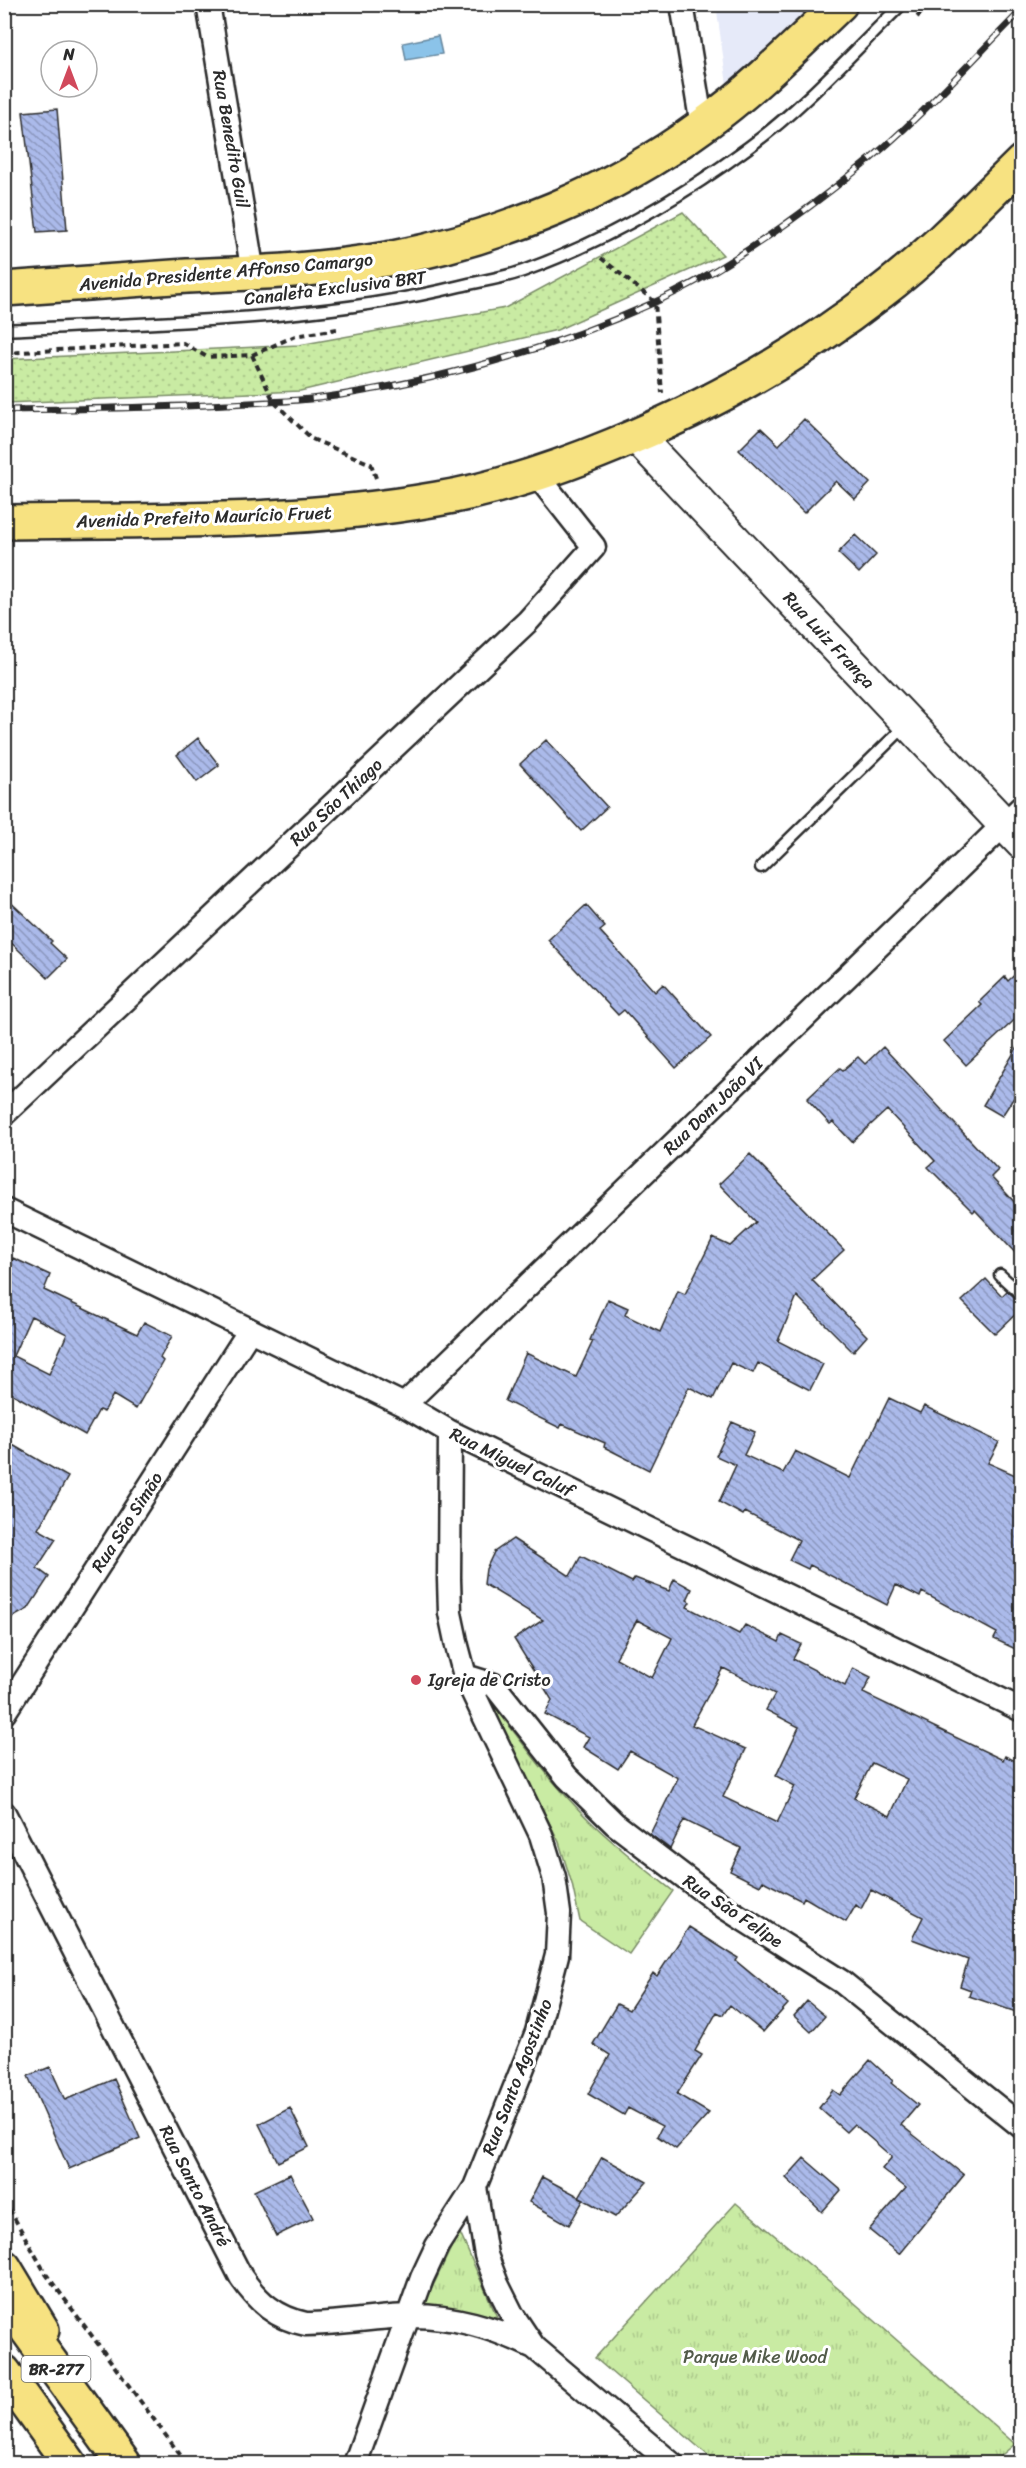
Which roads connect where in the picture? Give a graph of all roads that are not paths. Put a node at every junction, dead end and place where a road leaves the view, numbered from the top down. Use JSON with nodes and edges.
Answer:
{"nodes":[{"id":1,"x":208,"y":4,"type":"edge"},
{"id":2,"x":682,"y":4,"type":"edge"},
{"id":3,"x":840,"y":4,"type":"edge"},
{"id":4,"x":902,"y":4,"type":"edge"},
{"id":5,"x":702,"y":126,"type":"junction"},
{"id":6,"x":1022,"y":162,"type":"edge"},
{"id":7,"x":254,"y":273,"type":"junction"},
{"id":8,"x":4,"y":277,"type":"edge"},
{"id":9,"x":183,"y":277,"type":"junction"},
{"id":10,"x":4,"y":289,"type":"edge"},
{"id":11,"x":4,"y":330,"type":"edge"},
{"id":12,"x":636,"y":436,"type":"junction"},
{"id":13,"x":537,"y":475,"type":"junction"},
{"id":14,"x":4,"y":522,"type":"edge"},
{"id":15,"x":908,"y":723,"type":"junction"},
{"id":16,"x":1016,"y":825,"type":"edge"},
{"id":17,"x":761,"y":867,"type":"dead end"},
{"id":18,"x":4,"y":1114,"type":"edge"},
{"id":19,"x":4,"y":1210,"type":"edge"},
{"id":20,"x":1000,"y":1275,"type":"dead end"},
{"id":21,"x":1022,"y":1295,"type":"edge"},
{"id":22,"x":250,"y":1330,"type":"junction"},
{"id":23,"x":404,"y":1405,"type":"junction"},
{"id":24,"x":450,"y":1432,"type":"junction"},
{"id":25,"x":465,"y":1676,"type":"junction"},
{"id":26,"x":1022,"y":1710,"type":"edge"},
{"id":27,"x":4,"y":1713,"type":"edge"},
{"id":28,"x":4,"y":1813,"type":"edge"},
{"id":29,"x":1022,"y":2127,"type":"edge"},
{"id":30,"x":475,"y":2187,"type":"junction"},
{"id":31,"x":4,"y":2267,"type":"edge"},
{"id":32,"x":4,"y":2298,"type":"edge"},
{"id":33,"x":407,"y":2316,"type":"junction"},
{"id":34,"x":534,"y":2347,"type":"junction"},
{"id":35,"x":4,"y":2372,"type":"edge"},
{"id":36,"x":4,"y":2377,"type":"edge"},
{"id":37,"x":27,"y":2403,"type":"junction"},
{"id":38,"x":116,"y":2452,"type":"edge"},
{"id":39,"x":70,"y":2463,"type":"edge"},
{"id":40,"x":355,"y":2463,"type":"edge"},
{"id":41,"x":672,"y":2463,"type":"edge"}],
"edges":[{"from":1,"to":7,"type":"street","name":"Rua Benedito Guil"},
{"from":2,"to":5,"type":"street"},
{"from":3,"to":5,"type":"main road","name":"Avenida Presidente Affonso Camargo"},
{"from":4,"to":11,"type":"lane","name":"Canaleta Exclusiva BRT"},
{"from":5,"to":7,"type":"main road","name":"Avenida Presidente Affonso Camargo"},
{"from":6,"to":12,"type":"main road","name":"Avenida Prefeito Maurício Fruet"},
{"from":7,"to":9,"type":"main road","name":"Avenida Presidente Affonso Camargo"},
{"from":8,"to":9,"type":"main road"},
{"from":9,"to":10,"type":"main road","name":"Avenida Presidente Affonso Camargo"},
{"from":12,"to":13,"type":"main road","name":"Avenida Prefeito Maurício Fruet"},
{"from":12,"to":15,"type":"main road","name":"Rua Luiz França"},
{"from":13,"to":14,"type":"main road","name":"Avenida Prefeito Maurício Fruet"},
{"from":13,"to":18,"type":"street","name":"Rua São Thiago"},
{"from":15,"to":16,"type":"main road","name":"Rua Luiz França"},
{"from":15,"to":17,"type":"lane"},
{"from":16,"to":23,"type":"street","name":"Rua Dom João VI"},
{"from":19,"to":22,"type":"street","name":"Rua Miguel Caluf"},
{"from":20,"to":21,"type":"lane"},
{"from":22,"to":23,"type":"street","name":"Rua Miguel Caluf"},
{"from":22,"to":27,"type":"street","name":"Rua São Simão"},
{"from":23,"to":24,"type":"street","name":"Rua Miguel Caluf"},
{"from":24,"to":25,"type":"street","name":"Rua Santo Agostinho"},
{"from":24,"to":26,"type":"street","name":"Rua Miguel Caluf"},
{"from":25,"to":29,"type":"street","name":"Rua São Felipe"},
{"from":25,"to":30,"type":"street","name":"Rua Santo Agostinho"},
{"from":28,"to":33,"type":"street","name":"Rua Santo André"},
{"from":30,"to":33,"type":"street","name":"Rua Santo Agostinho"},
{"from":30,"to":34,"type":"street"},
{"from":31,"to":38,"type":"main road"},
{"from":32,"to":38,"type":"main road","number":"BR-277"},
{"from":33,"to":34,"type":"street","name":"Rua Santo André"},
{"from":33,"to":40,"type":"street","name":"Rua Santo Agostinho"},
{"from":34,"to":41,"type":"street"},
{"from":35,"to":37,"type":"main road","number":"BR-277"},
{"from":36,"to":37,"type":"main road"},
{"from":37,"to":39,"type":"main road","number":"BR-277"}]}
